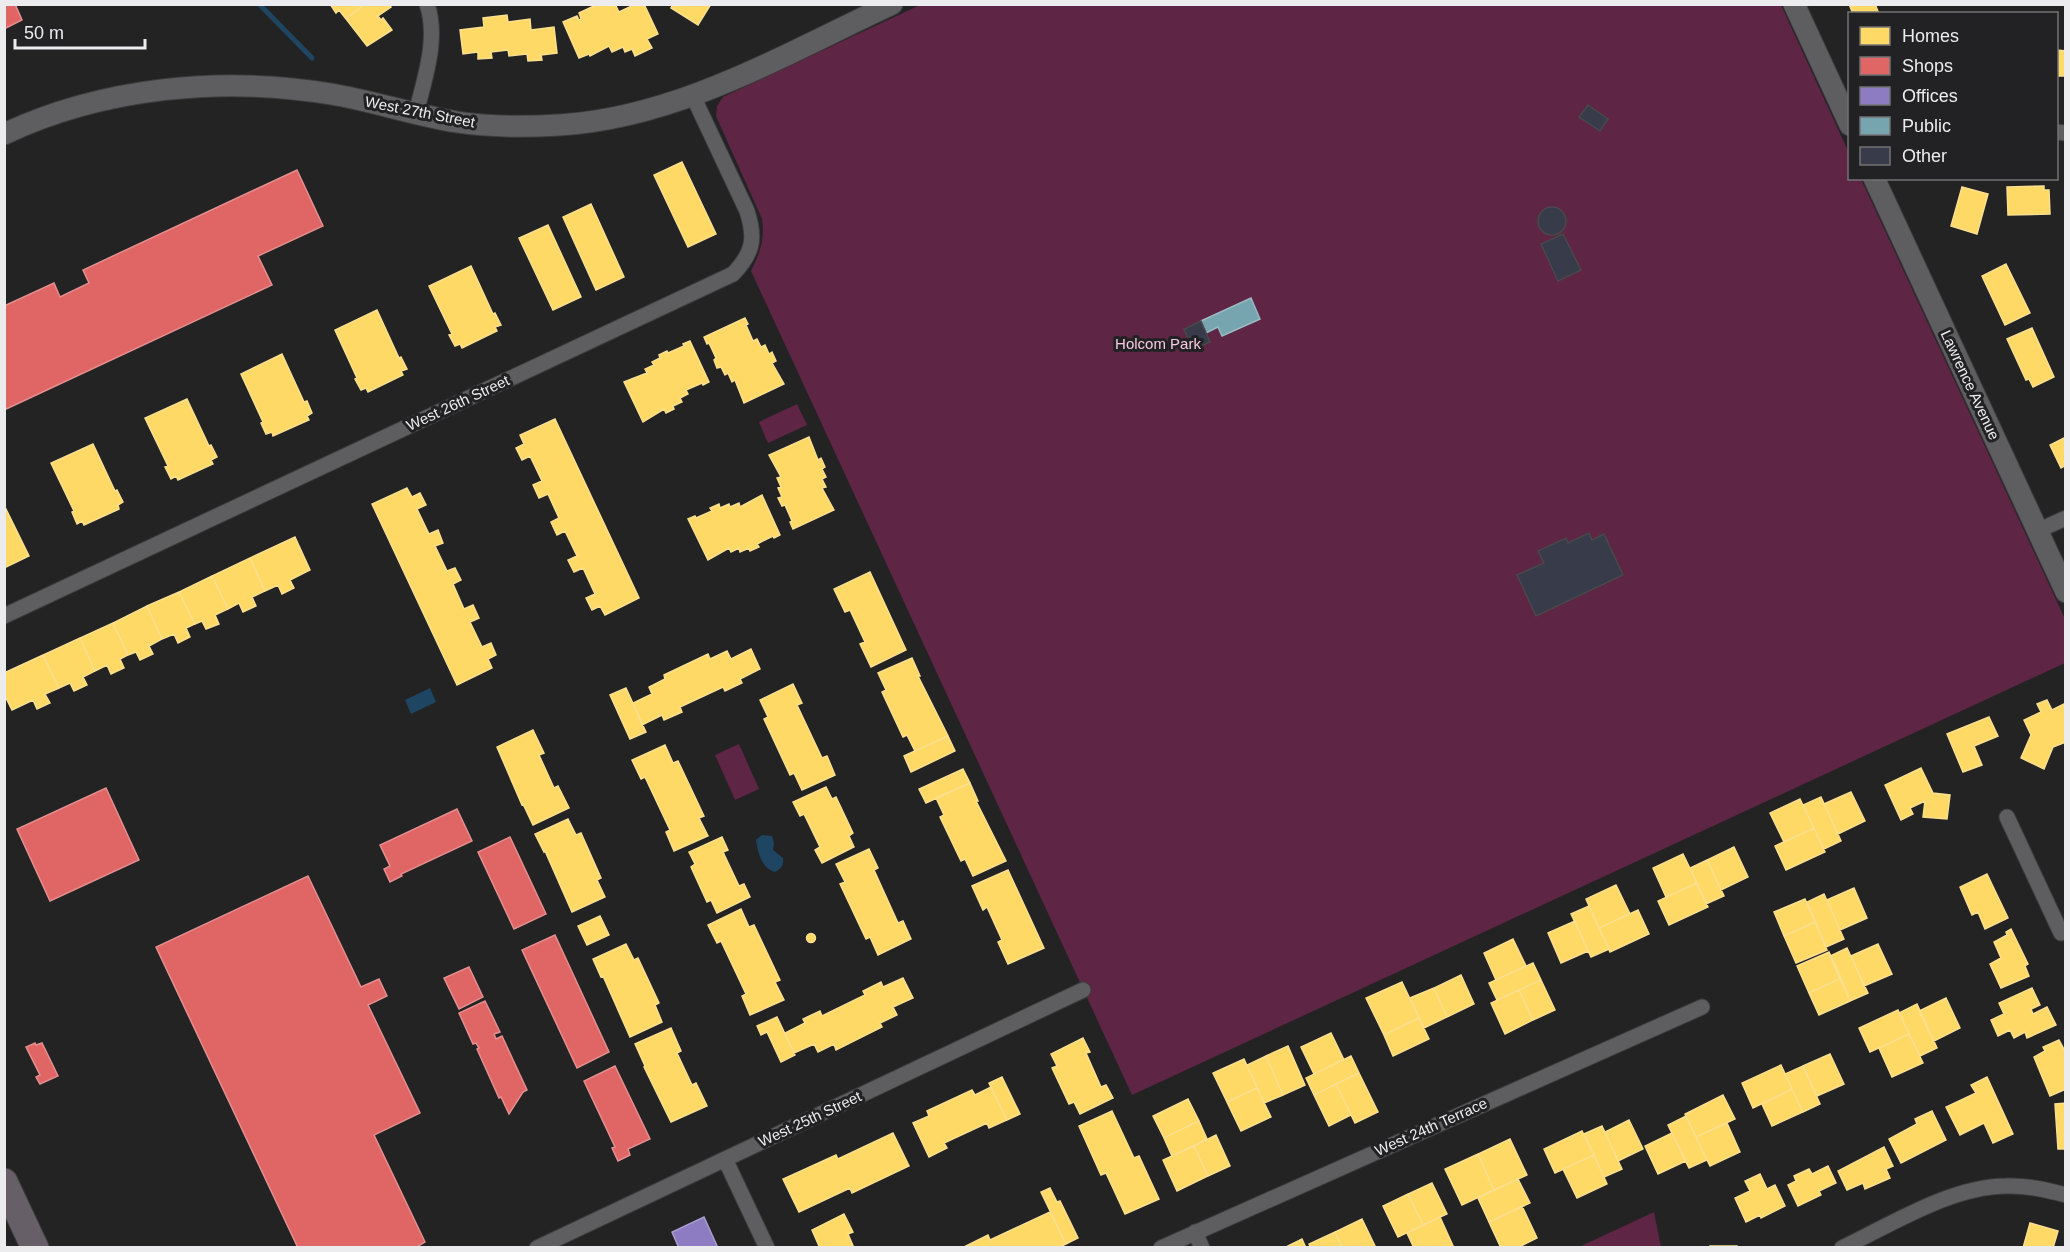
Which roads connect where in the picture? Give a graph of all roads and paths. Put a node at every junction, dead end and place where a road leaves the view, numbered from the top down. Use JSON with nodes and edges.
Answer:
{"nodes":[{"id":1,"x":427,"y":4,"type":"edge"},
{"id":2,"x":892,"y":4,"type":"edge"},
{"id":3,"x":1794,"y":4,"type":"edge"},
{"id":4,"x":693,"y":96,"type":"junction"},
{"id":5,"x":416,"y":114,"type":"junction"},
{"id":6,"x":1848,"y":121,"type":"edge"},
{"id":7,"x":4,"y":134,"type":"edge"},
{"id":8,"x":1875,"y":180,"type":"edge"},
{"id":9,"x":2066,"y":518,"type":"edge"},
{"id":10,"x":2037,"y":531,"type":"junction"},
{"id":11,"x":2066,"y":592,"type":"edge"},
{"id":12,"x":4,"y":616,"type":"edge"},
{"id":13,"x":2007,"y":817,"type":"dead end"},
{"id":14,"x":2064,"y":936,"type":"edge"},
{"id":15,"x":1083,"y":990,"type":"dead end"},
{"id":16,"x":1702,"y":1007,"type":"dead end"},
{"id":17,"x":726,"y":1159,"type":"junction"},
{"id":18,"x":4,"y":1182,"type":"edge"},
{"id":19,"x":2066,"y":1195,"type":"edge"},
{"id":20,"x":1195,"y":1232,"type":"junction"},
{"id":21,"x":35,"y":1248,"type":"edge"},
{"id":22,"x":537,"y":1248,"type":"edge"},
{"id":23,"x":767,"y":1248,"type":"edge"},
{"id":24,"x":1161,"y":1248,"type":"edge"},
{"id":25,"x":1202,"y":1248,"type":"edge"},
{"id":26,"x":1842,"y":1248,"type":"edge"}],
"edges":[{"from":1,"to":5,"type":"street"},
{"from":2,"to":4,"type":"street","name":"West 27th Street"},
{"from":3,"to":6,"type":"street"},
{"from":4,"to":5,"type":"street","name":"West 27th Street"},
{"from":4,"to":12,"type":"street","name":"West 26th Street"},
{"from":5,"to":7,"type":"street","name":"West 27th Street"},
{"from":8,"to":10,"type":"street","name":"Lawrence Avenue"},
{"from":9,"to":10,"type":"street"},
{"from":10,"to":11,"type":"street","name":"Lawrence Avenue"},
{"from":13,"to":14,"type":"street"},
{"from":15,"to":17,"type":"street","name":"West 25th Street"},
{"from":16,"to":20,"type":"street","name":"West 24th Terrace"},
{"from":17,"to":22,"type":"street","name":"West 25th Street"},
{"from":17,"to":23,"type":"street"},
{"from":18,"to":21,"type":"highway"},
{"from":19,"to":26,"type":"street"},
{"from":20,"to":24,"type":"street","name":"West 24th Terrace"},
{"from":20,"to":25,"type":"street"}]}
